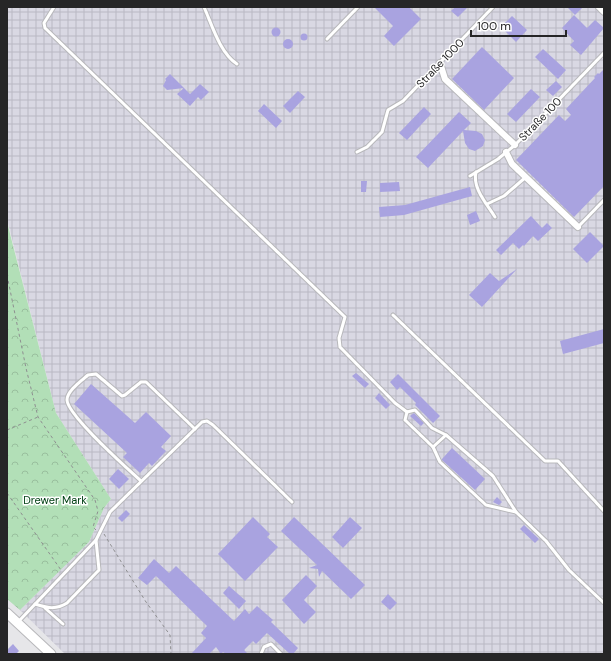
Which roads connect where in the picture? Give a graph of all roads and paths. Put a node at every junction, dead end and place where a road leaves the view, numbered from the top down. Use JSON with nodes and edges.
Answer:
{"nodes":[{"id":1,"x":54,"y":7,"type":"edge"},
{"id":2,"x":204,"y":7,"type":"edge"},
{"id":3,"x":358,"y":7,"type":"edge"},
{"id":4,"x":493,"y":7,"type":"edge"},
{"id":5,"x":599,"y":7,"type":"edge"},
{"id":6,"x":604,"y":12,"type":"edge"},
{"id":7,"x":327,"y":39,"type":"dead end"},
{"id":8,"x":604,"y":53,"type":"edge"},
{"id":9,"x":440,"y":63,"type":"junction"},
{"id":10,"x":237,"y":64,"type":"dead end"},
{"id":11,"x":515,"y":145,"type":"junction"},
{"id":12,"x":357,"y":152,"type":"dead end"},
{"id":13,"x":506,"y":152,"type":"junction"},
{"id":14,"x":476,"y":172,"type":"junction"},
{"id":15,"x":470,"y":176,"type":"dead end"},
{"id":16,"x":526,"y":177,"type":"junction"},
{"id":17,"x":604,"y":200,"type":"edge"},
{"id":18,"x":486,"y":204,"type":"junction"},
{"id":19,"x":495,"y":217,"type":"dead end"},
{"id":20,"x":578,"y":227,"type":"joint"},
{"id":21,"x":7,"y":275,"type":"edge"},
{"id":22,"x":393,"y":315,"type":"dead end"},
{"id":23,"x":407,"y":412,"type":"junction"},
{"id":24,"x":38,"y":417,"type":"junction"},
{"id":25,"x":195,"y":429,"type":"junction"},
{"id":26,"x":7,"y":430,"type":"edge"},
{"id":27,"x":446,"y":435,"type":"junction"},
{"id":28,"x":433,"y":447,"type":"junction"},
{"id":29,"x":141,"y":482,"type":"junction"},
{"id":30,"x":7,"y":493,"type":"edge"},
{"id":31,"x":292,"y":502,"type":"dead end"},
{"id":32,"x":604,"y":511,"type":"edge"},
{"id":33,"x":516,"y":512,"type":"junction"},
{"id":34,"x":100,"y":532,"type":"junction"},
{"id":35,"x":96,"y":540,"type":"junction"},
{"id":36,"x":64,"y":574,"type":"junction"},
{"id":37,"x":604,"y":603,"type":"edge"},
{"id":38,"x":35,"y":604,"type":"junction"},
{"id":39,"x":45,"y":608,"type":"junction"},
{"id":40,"x":7,"y":613,"type":"edge"},
{"id":41,"x":18,"y":623,"type":"junction"},
{"id":42,"x":63,"y":624,"type":"dead end"},
{"id":43,"x":51,"y":654,"type":"edge"},
{"id":44,"x":171,"y":654,"type":"edge"},
{"id":45,"x":261,"y":654,"type":"edge"},
{"id":46,"x":281,"y":654,"type":"edge"}],
"edges":[{"from":1,"to":23,"type":"lane"},
{"from":2,"to":10,"type":"lane"},
{"from":3,"to":7,"type":"lane"},
{"from":4,"to":9,"type":"lane","name":"Straße 1000"},
{"from":5,"to":6,"type":"street"},
{"from":8,"to":11,"type":"lane","name":"Straße 100"},
{"from":9,"to":11,"type":"street"},
{"from":9,"to":12,"type":"lane","name":"Straße 1000"},
{"from":11,"to":13,"type":"lane","name":"Straße 100"},
{"from":13,"to":14,"type":"lane","name":"Straße 100"},
{"from":13,"to":16,"type":"street"},
{"from":14,"to":15,"type":"lane","name":"Straße 100"},
{"from":14,"to":18,"type":"lane"},
{"from":16,"to":18,"type":"lane"},
{"from":16,"to":20,"type":"street"},
{"from":17,"to":20,"type":"lane"},
{"from":18,"to":19,"type":"lane"},
{"from":21,"to":24,"type":"path"},
{"from":22,"to":32,"type":"lane"},
{"from":23,"to":27,"type":"lane"},
{"from":23,"to":28,"type":"lane"},
{"from":24,"to":26,"type":"path"},
{"from":24,"to":34,"type":"path"},
{"from":25,"to":29,"type":"lane"},
{"from":25,"to":29,"type":"lane"},
{"from":25,"to":31,"type":"lane"},
{"from":27,"to":28,"type":"lane"},
{"from":27,"to":33,"type":"lane"},
{"from":28,"to":33,"type":"lane"},
{"from":29,"to":34,"type":"lane"},
{"from":30,"to":36,"type":"path"},
{"from":33,"to":37,"type":"lane"},
{"from":34,"to":35,"type":"lane"},
{"from":34,"to":44,"type":"path"},
{"from":35,"to":36,"type":"lane"},
{"from":35,"to":39,"type":"lane"},
{"from":36,"to":38,"type":"lane"},
{"from":38,"to":39,"type":"lane"},
{"from":38,"to":41,"type":"lane"},
{"from":39,"to":42,"type":"lane"},
{"from":40,"to":41,"type":"main road"},
{"from":41,"to":43,"type":"main road"},
{"from":45,"to":46,"type":"lane"}]}
